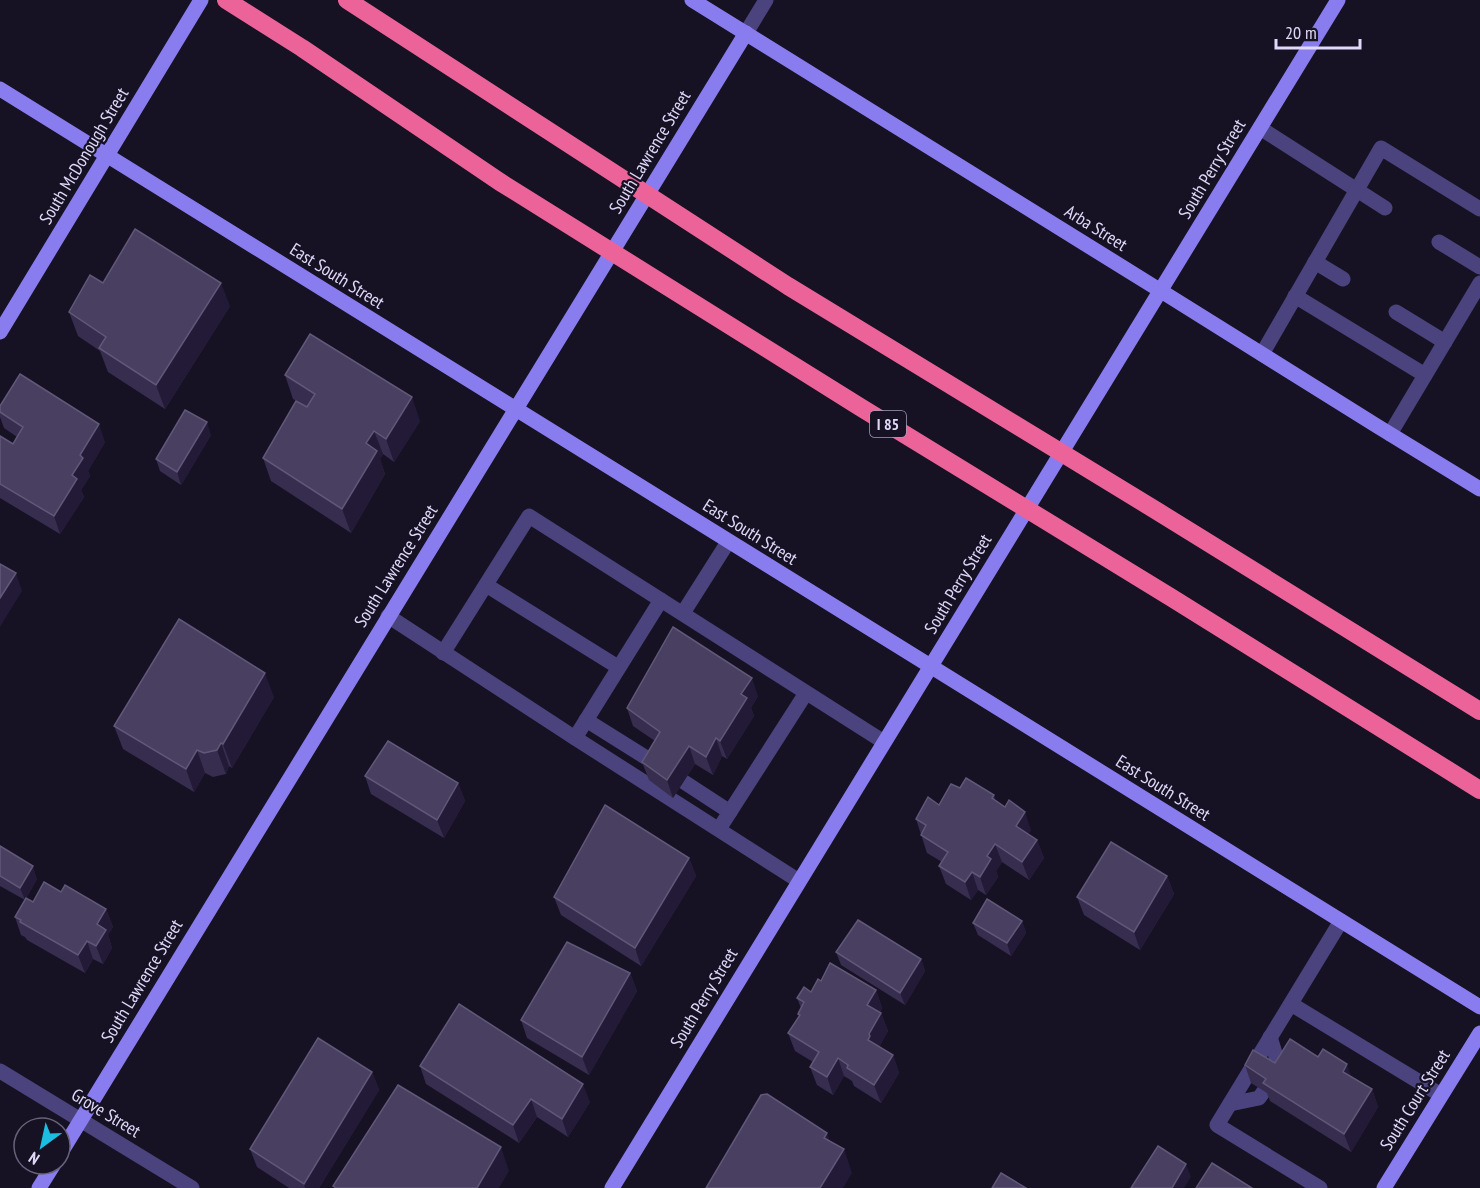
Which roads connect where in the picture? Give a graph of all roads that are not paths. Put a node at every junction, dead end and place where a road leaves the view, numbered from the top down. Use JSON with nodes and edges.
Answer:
{"nodes":[{"id":1,"x":201,"y":0,"type":"edge"},
{"id":2,"x":226,"y":0,"type":"edge"},
{"id":3,"x":347,"y":0,"type":"edge"},
{"id":4,"x":692,"y":0,"type":"edge"},
{"id":5,"x":766,"y":0,"type":"edge"},
{"id":6,"x":1338,"y":0,"type":"edge"},
{"id":7,"x":746,"y":33,"type":"junction"},
{"id":8,"x":0,"y":89,"type":"edge"},
{"id":9,"x":1260,"y":128,"type":"junction"},
{"id":10,"x":107,"y":155,"type":"junction"},
{"id":11,"x":1357,"y":191,"type":"junction"},
{"id":12,"x":1384,"y":208,"type":"dead end"},
{"id":13,"x":1480,"y":209,"type":"edge"},
{"id":14,"x":1439,"y":242,"type":"dead end"},
{"id":15,"x":1315,"y":262,"type":"junction"},
{"id":16,"x":1480,"y":267,"type":"edge"},
{"id":17,"x":1343,"y":279,"type":"dead end"},
{"id":18,"x":1480,"y":283,"type":"edge"},
{"id":19,"x":1161,"y":291,"type":"junction"},
{"id":20,"x":1295,"y":296,"type":"junction"},
{"id":21,"x":1396,"y":312,"type":"dead end"},
{"id":22,"x":0,"y":332,"type":"edge"},
{"id":23,"x":1445,"y":342,"type":"junction"},
{"id":24,"x":1262,"y":354,"type":"junction"},
{"id":25,"x":1425,"y":375,"type":"junction"},
{"id":26,"x":516,"y":410,"type":"junction"},
{"id":27,"x":1390,"y":434,"type":"junction"},
{"id":28,"x":1480,"y":489,"type":"edge"},
{"id":29,"x":728,"y":542,"type":"junction"},
{"id":30,"x":486,"y":585,"type":"junction"},
{"id":31,"x":661,"y":600,"type":"junction"},
{"id":32,"x":683,"y":613,"type":"junction"},
{"id":33,"x":388,"y":616,"type":"junction"},
{"id":34,"x":443,"y":652,"type":"junction"},
{"id":35,"x":618,"y":667,"type":"junction"},
{"id":36,"x":930,"y":667,"type":"junction"},
{"id":37,"x":806,"y":693,"type":"junction"},
{"id":38,"x":1480,"y":711,"type":"edge"},
{"id":39,"x":586,"y":720,"type":"junction"},
{"id":40,"x":575,"y":738,"type":"junction"},
{"id":41,"x":884,"y":742,"type":"junction"},
{"id":42,"x":658,"y":765,"type":"edge"},
{"id":43,"x":684,"y":782,"type":"dead end"},
{"id":44,"x":1480,"y":790,"type":"edge"},
{"id":45,"x":730,"y":812,"type":"junction"},
{"id":46,"x":719,"y":829,"type":"junction"},
{"id":47,"x":799,"y":881,"type":"junction"},
{"id":48,"x":1341,"y":921,"type":"junction"},
{"id":49,"x":1291,"y":1004,"type":"junction"},
{"id":50,"x":1480,"y":1007,"type":"edge"},
{"id":51,"x":1480,"y":1033,"type":"edge"},
{"id":52,"x":1270,"y":1037,"type":"junction"},
{"id":53,"x":0,"y":1071,"type":"edge"},
{"id":54,"x":1273,"y":1075,"type":"edge"},
{"id":55,"x":1264,"y":1091,"type":"edge"},
{"id":56,"x":1441,"y":1095,"type":"junction"},
{"id":57,"x":1230,"y":1104,"type":"junction"},
{"id":58,"x":81,"y":1120,"type":"junction"},
{"id":59,"x":72,"y":1135,"type":"edge"},
{"id":60,"x":192,"y":1188,"type":"edge"},
{"id":61,"x":612,"y":1188,"type":"edge"},
{"id":62,"x":1320,"y":1188,"type":"edge"},
{"id":63,"x":1384,"y":1188,"type":"edge"}],
"edges":[{"from":1,"to":10,"type":"main road","name":"South McDonough Street"},
{"from":2,"to":44,"type":"highway","number":"I 85"},
{"from":3,"to":38,"type":"highway"},
{"from":4,"to":7,"type":"main road","name":"Arba Street"},
{"from":5,"to":7,"type":"street","name":"South Lawrence Street"},
{"from":6,"to":9,"type":"main road","name":"South Perry Street"},
{"from":7,"to":19,"type":"main road","name":"Arba Street"},
{"from":7,"to":26,"type":"main road","name":"South Lawrence Street"},
{"from":8,"to":10,"type":"main road","name":"East South Street"},
{"from":9,"to":11,"type":"street"},
{"from":9,"to":19,"type":"main road","name":"South Perry Street"},
{"from":10,"to":22,"type":"main road","name":"South McDonough Street"},
{"from":10,"to":26,"type":"main road","name":"East South Street"},
{"from":11,"to":12,"type":"street"},
{"from":11,"to":13,"type":"street"},
{"from":11,"to":15,"type":"street"},
{"from":14,"to":16,"type":"street"},
{"from":15,"to":17,"type":"street"},
{"from":15,"to":20,"type":"street"},
{"from":18,"to":23,"type":"street"},
{"from":19,"to":24,"type":"main road","name":"Arba Street"},
{"from":19,"to":36,"type":"main road","name":"South Perry Street"},
{"from":20,"to":24,"type":"street"},
{"from":20,"to":25,"type":"street"},
{"from":21,"to":23,"type":"street"},
{"from":23,"to":25,"type":"street"},
{"from":24,"to":27,"type":"main road","name":"Arba Street"},
{"from":25,"to":27,"type":"street"},
{"from":26,"to":29,"type":"main road","name":"East South Street"},
{"from":26,"to":33,"type":"main road","name":"South Lawrence Street"},
{"from":27,"to":28,"type":"main road","name":"Arba Street"},
{"from":29,"to":32,"type":"street"},
{"from":29,"to":36,"type":"main road","name":"East South Street"},
{"from":30,"to":31,"type":"street"},
{"from":30,"to":34,"type":"street"},
{"from":30,"to":35,"type":"street"},
{"from":31,"to":32,"type":"street"},
{"from":31,"to":35,"type":"street"},
{"from":32,"to":37,"type":"street"},
{"from":33,"to":34,"type":"street"},
{"from":33,"to":58,"type":"main road","name":"South Lawrence Street"},
{"from":34,"to":40,"type":"street"},
{"from":35,"to":39,"type":"street"},
{"from":36,"to":41,"type":"main road","name":"South Perry Street"},
{"from":36,"to":48,"type":"main road","name":"East South Street"},
{"from":37,"to":41,"type":"street"},
{"from":37,"to":45,"type":"street"},
{"from":39,"to":40,"type":"street"},
{"from":39,"to":42,"type":"street"},
{"from":40,"to":46,"type":"street"},
{"from":41,"to":47,"type":"main road","name":"South Perry Street"},
{"from":43,"to":45,"type":"street"},
{"from":45,"to":46,"type":"street"},
{"from":46,"to":47,"type":"street"},
{"from":47,"to":61,"type":"main road","name":"South Perry Street"},
{"from":48,"to":49,"type":"street"},
{"from":48,"to":50,"type":"main road","name":"East South Street"},
{"from":49,"to":52,"type":"street"},
{"from":49,"to":56,"type":"street"},
{"from":51,"to":56,"type":"main road","name":"South Court Street"},
{"from":52,"to":54,"type":"street"},
{"from":52,"to":57,"type":"street"},
{"from":53,"to":58,"type":"street","name":"Grove Street"},
{"from":55,"to":57,"type":"street"},
{"from":56,"to":63,"type":"main road","name":"South Court Street"},
{"from":57,"to":62,"type":"street"},
{"from":58,"to":59,"type":"main road","name":"South Lawrence Street"},
{"from":58,"to":60,"type":"street","name":"Grove Street"}]}
